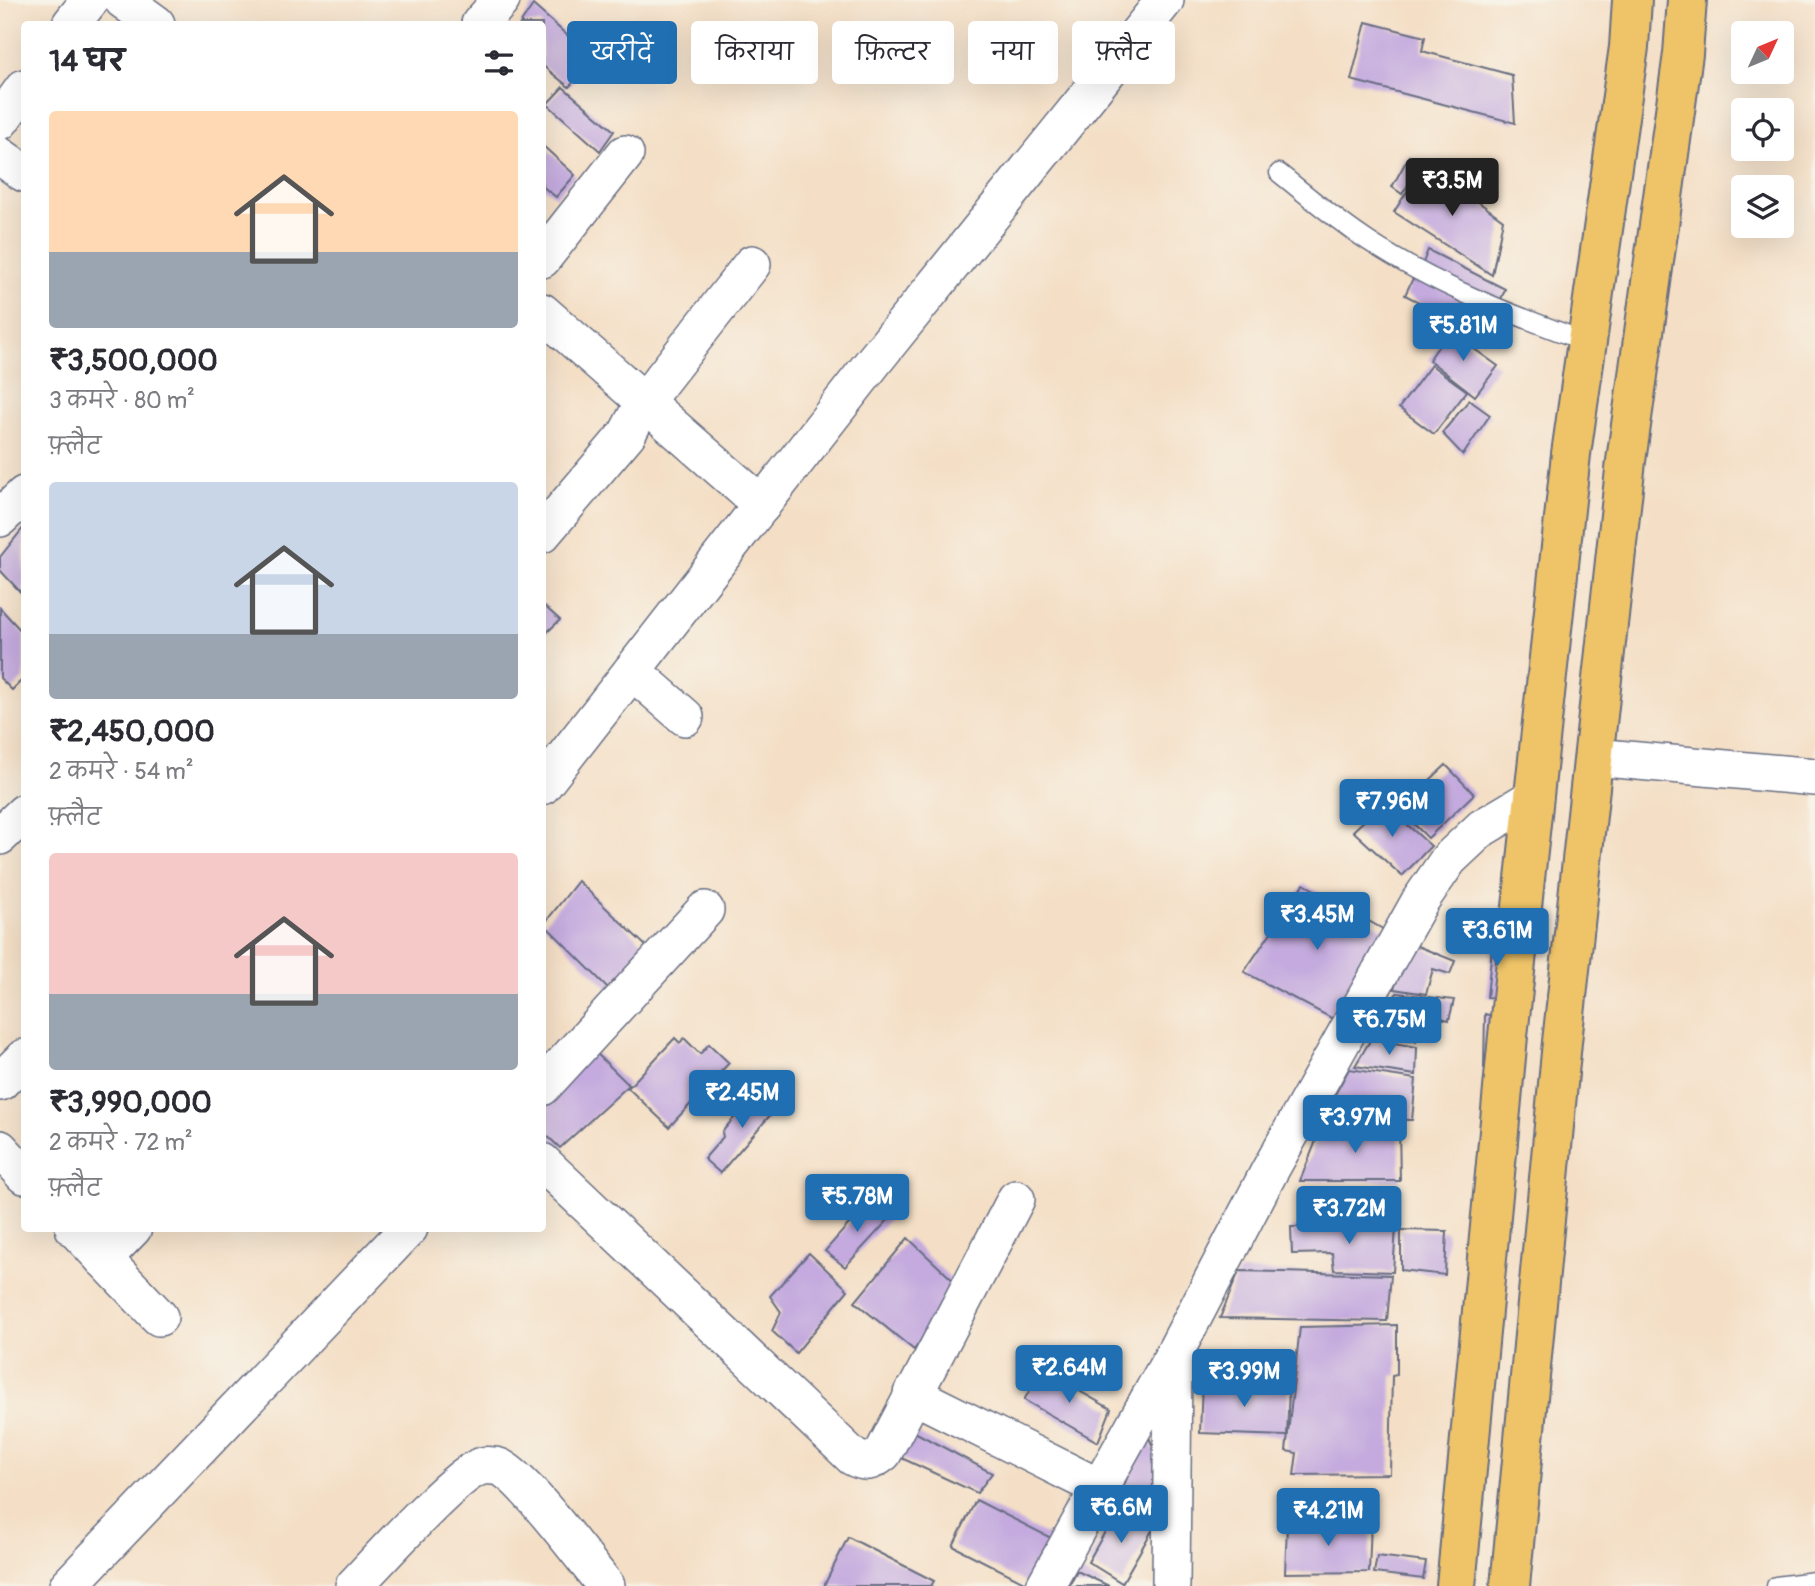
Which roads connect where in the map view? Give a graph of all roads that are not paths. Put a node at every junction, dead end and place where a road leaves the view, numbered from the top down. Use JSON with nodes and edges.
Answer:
{"nodes":[{"id":1,"x":90,"y":0,"type":"edge"},
{"id":2,"x":123,"y":0,"type":"edge"},
{"id":3,"x":1165,"y":0,"type":"edge"},
{"id":4,"x":1632,"y":0,"type":"edge"},
{"id":5,"x":1687,"y":0,"type":"edge"},
{"id":6,"x":73,"y":21,"type":"edge"},
{"id":7,"x":152,"y":21,"type":"edge"},
{"id":8,"x":21,"y":92,"type":"edge"},
{"id":9,"x":0,"y":121,"type":"edge"},
{"id":10,"x":625,"y":154,"type":"dead end"},
{"id":11,"x":0,"y":156,"type":"edge"},
{"id":12,"x":21,"y":171,"type":"edge"},
{"id":13,"x":1279,"y":173,"type":"dead end"},
{"id":14,"x":546,"y":254,"type":"edge"},
{"id":15,"x":752,"y":264,"type":"dead end"},
{"id":16,"x":546,"y":316,"type":"edge"},
{"id":17,"x":1587,"y":342,"type":"junction"},
{"id":18,"x":644,"y":402,"type":"junction"},
{"id":19,"x":21,"y":498,"type":"edge"},
{"id":20,"x":762,"y":505,"type":"junction"},
{"id":21,"x":0,"y":519,"type":"edge"},
{"id":22,"x":546,"y":529,"type":"edge"},
{"id":23,"x":632,"y":671,"type":"junction"},
{"id":24,"x":685,"y":717,"type":"dead end"},
{"id":25,"x":1594,"y":757,"type":"junction"},
{"id":26,"x":1815,"y":777,"type":"edge"},
{"id":27,"x":546,"y":781,"type":"edge"},
{"id":28,"x":1534,"y":797,"type":"junction"},
{"id":29,"x":21,"y":816,"type":"edge"},
{"id":30,"x":0,"y":836,"type":"edge"},
{"id":31,"x":705,"y":910,"type":"dead end"},
{"id":32,"x":21,"y":1061,"type":"edge"},
{"id":33,"x":0,"y":1082,"type":"edge"},
{"id":34,"x":546,"y":1083,"type":"edge"},
{"id":35,"x":0,"y":1149,"type":"edge"},
{"id":36,"x":546,"y":1166,"type":"edge"},
{"id":37,"x":21,"y":1172,"type":"edge"},
{"id":38,"x":1016,"y":1199,"type":"dead end"},
{"id":39,"x":78,"y":1232,"type":"edge"},
{"id":40,"x":129,"y":1232,"type":"edge"},
{"id":41,"x":405,"y":1232,"type":"edge"},
{"id":42,"x":103,"y":1259,"type":"junction"},
{"id":43,"x":159,"y":1317,"type":"dead end"},
{"id":44,"x":1173,"y":1356,"type":"junction"},
{"id":45,"x":912,"y":1394,"type":"junction"},
{"id":46,"x":1098,"y":1487,"type":"junction"},
{"id":47,"x":1815,"y":1581,"type":"edge"},
{"id":48,"x":68,"y":1586,"type":"edge"},
{"id":49,"x":354,"y":1586,"type":"edge"},
{"id":50,"x":606,"y":1586,"type":"edge"},
{"id":51,"x":1045,"y":1586,"type":"edge"},
{"id":52,"x":1171,"y":1586,"type":"edge"},
{"id":53,"x":1456,"y":1586,"type":"edge"},
{"id":54,"x":1510,"y":1586,"type":"edge"},
{"id":55,"x":1776,"y":1586,"type":"edge"}],
"edges":[{"from":1,"to":6,"type":"street"},
{"from":2,"to":7,"type":"street"},
{"from":3,"to":20,"type":"street"},
{"from":4,"to":17,"type":"main road"},
{"from":5,"to":25,"type":"main road"},
{"from":8,"to":9,"type":"street"},
{"from":10,"to":14,"type":"street"},
{"from":11,"to":12,"type":"street"},
{"from":13,"to":17,"type":"lane"},
{"from":15,"to":18,"type":"street"},
{"from":16,"to":18,"type":"street"},
{"from":17,"to":28,"type":"main road"},
{"from":18,"to":20,"type":"street"},
{"from":18,"to":22,"type":"street"},
{"from":19,"to":21,"type":"street"},
{"from":20,"to":23,"type":"street"},
{"from":23,"to":24,"type":"street"},
{"from":23,"to":27,"type":"street"},
{"from":25,"to":26,"type":"street"},
{"from":25,"to":54,"type":"main road"},
{"from":28,"to":44,"type":"street"},
{"from":28,"to":53,"type":"main road"},
{"from":29,"to":30,"type":"street"},
{"from":31,"to":34,"type":"street"},
{"from":32,"to":33,"type":"street"},
{"from":35,"to":37,"type":"street"},
{"from":36,"to":45,"type":"street"},
{"from":38,"to":45,"type":"street"},
{"from":39,"to":42,"type":"street"},
{"from":40,"to":42,"type":"street"},
{"from":41,"to":48,"type":"street"},
{"from":42,"to":43,"type":"street"},
{"from":44,"to":46,"type":"street"},
{"from":44,"to":52,"type":"street"},
{"from":45,"to":46,"type":"street"},
{"from":46,"to":51,"type":"street"},
{"from":47,"to":55,"type":"lane"},
{"from":49,"to":50,"type":"street"}]}
